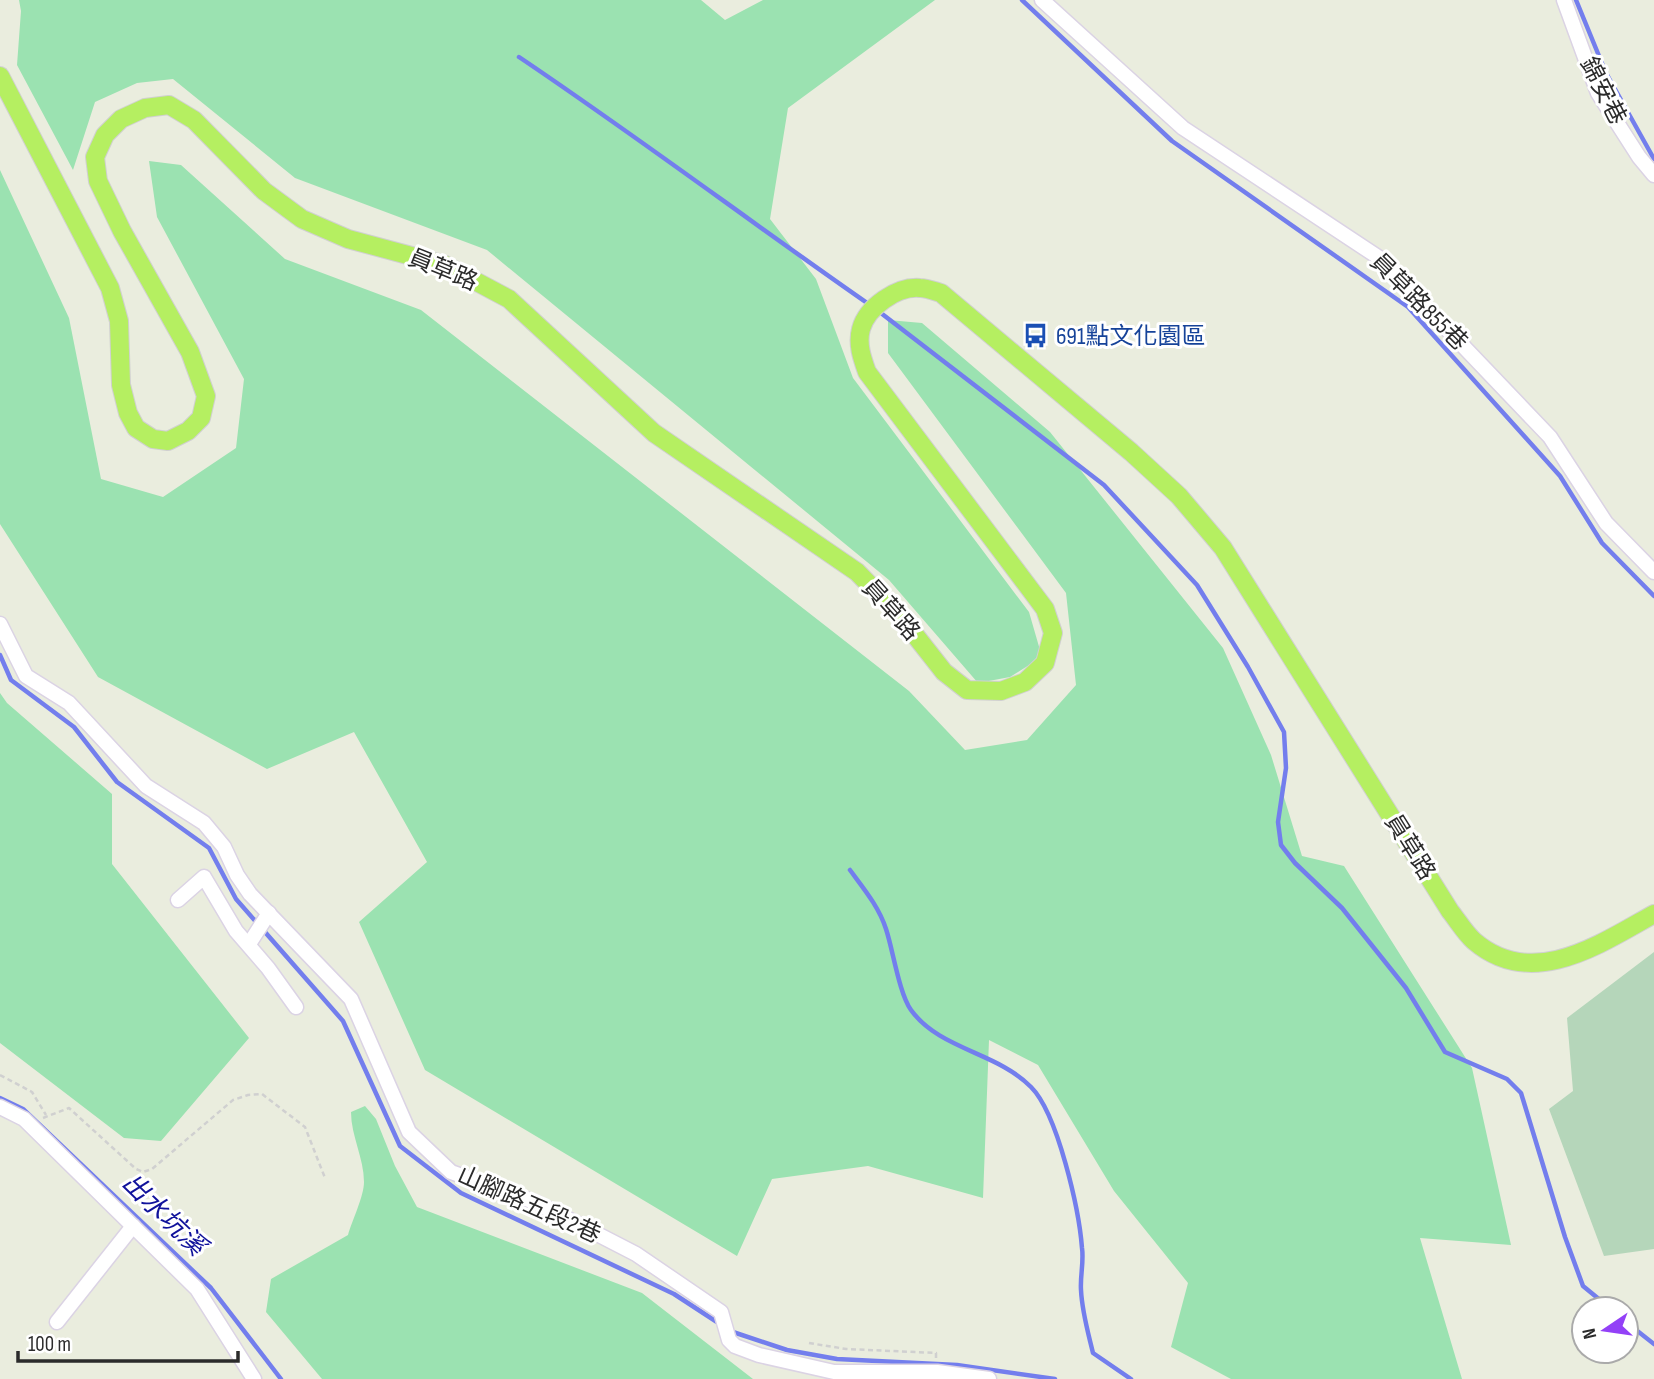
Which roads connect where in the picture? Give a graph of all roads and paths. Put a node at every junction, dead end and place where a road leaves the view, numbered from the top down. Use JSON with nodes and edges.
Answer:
{"nodes":[{"id":1,"x":1042,"y":0,"type":"edge"},
{"id":2,"x":1564,"y":0,"type":"edge"},
{"id":3,"x":0,"y":76,"type":"edge"},
{"id":4,"x":1654,"y":175,"type":"edge"},
{"id":5,"x":1654,"y":572,"type":"edge"},
{"id":6,"x":0,"y":624,"type":"edge"},
{"id":7,"x":178,"y":900,"type":"dead end"},
{"id":8,"x":269,"y":914,"type":"junction"},
{"id":9,"x":1654,"y":914,"type":"edge"},
{"id":10,"x":249,"y":944,"type":"junction"},
{"id":11,"x":296,"y":1007,"type":"dead end"},
{"id":12,"x":0,"y":1075,"type":"edge"},
{"id":13,"x":0,"y":1107,"type":"edge"},
{"id":14,"x":325,"y":1178,"type":"dead end"},
{"id":15,"x":133,"y":1226,"type":"junction"},
{"id":16,"x":57,"y":1322,"type":"dead end"},
{"id":17,"x":809,"y":1343,"type":"dead end"},
{"id":18,"x":936,"y":1353,"type":"dead end"},
{"id":19,"x":254,"y":1379,"type":"edge"},
{"id":20,"x":989,"y":1379,"type":"edge"}],
"edges":[{"from":1,"to":5,"type":"street","name":"員草路855巷"},
{"from":2,"to":4,"type":"street","name":"錦安巷"},
{"from":3,"to":9,"type":"main road","name":"員草路"},
{"from":6,"to":8,"type":"street","name":"山腳路五段2巷"},
{"from":7,"to":10,"type":"street"},
{"from":8,"to":10,"type":"street"},
{"from":8,"to":20,"type":"street","name":"山腳路五段2巷"},
{"from":10,"to":11,"type":"street"},
{"from":12,"to":14,"type":"path"},
{"from":13,"to":15,"type":"street"},
{"from":15,"to":16,"type":"street"},
{"from":15,"to":19,"type":"street"},
{"from":17,"to":18,"type":"path"}]}
